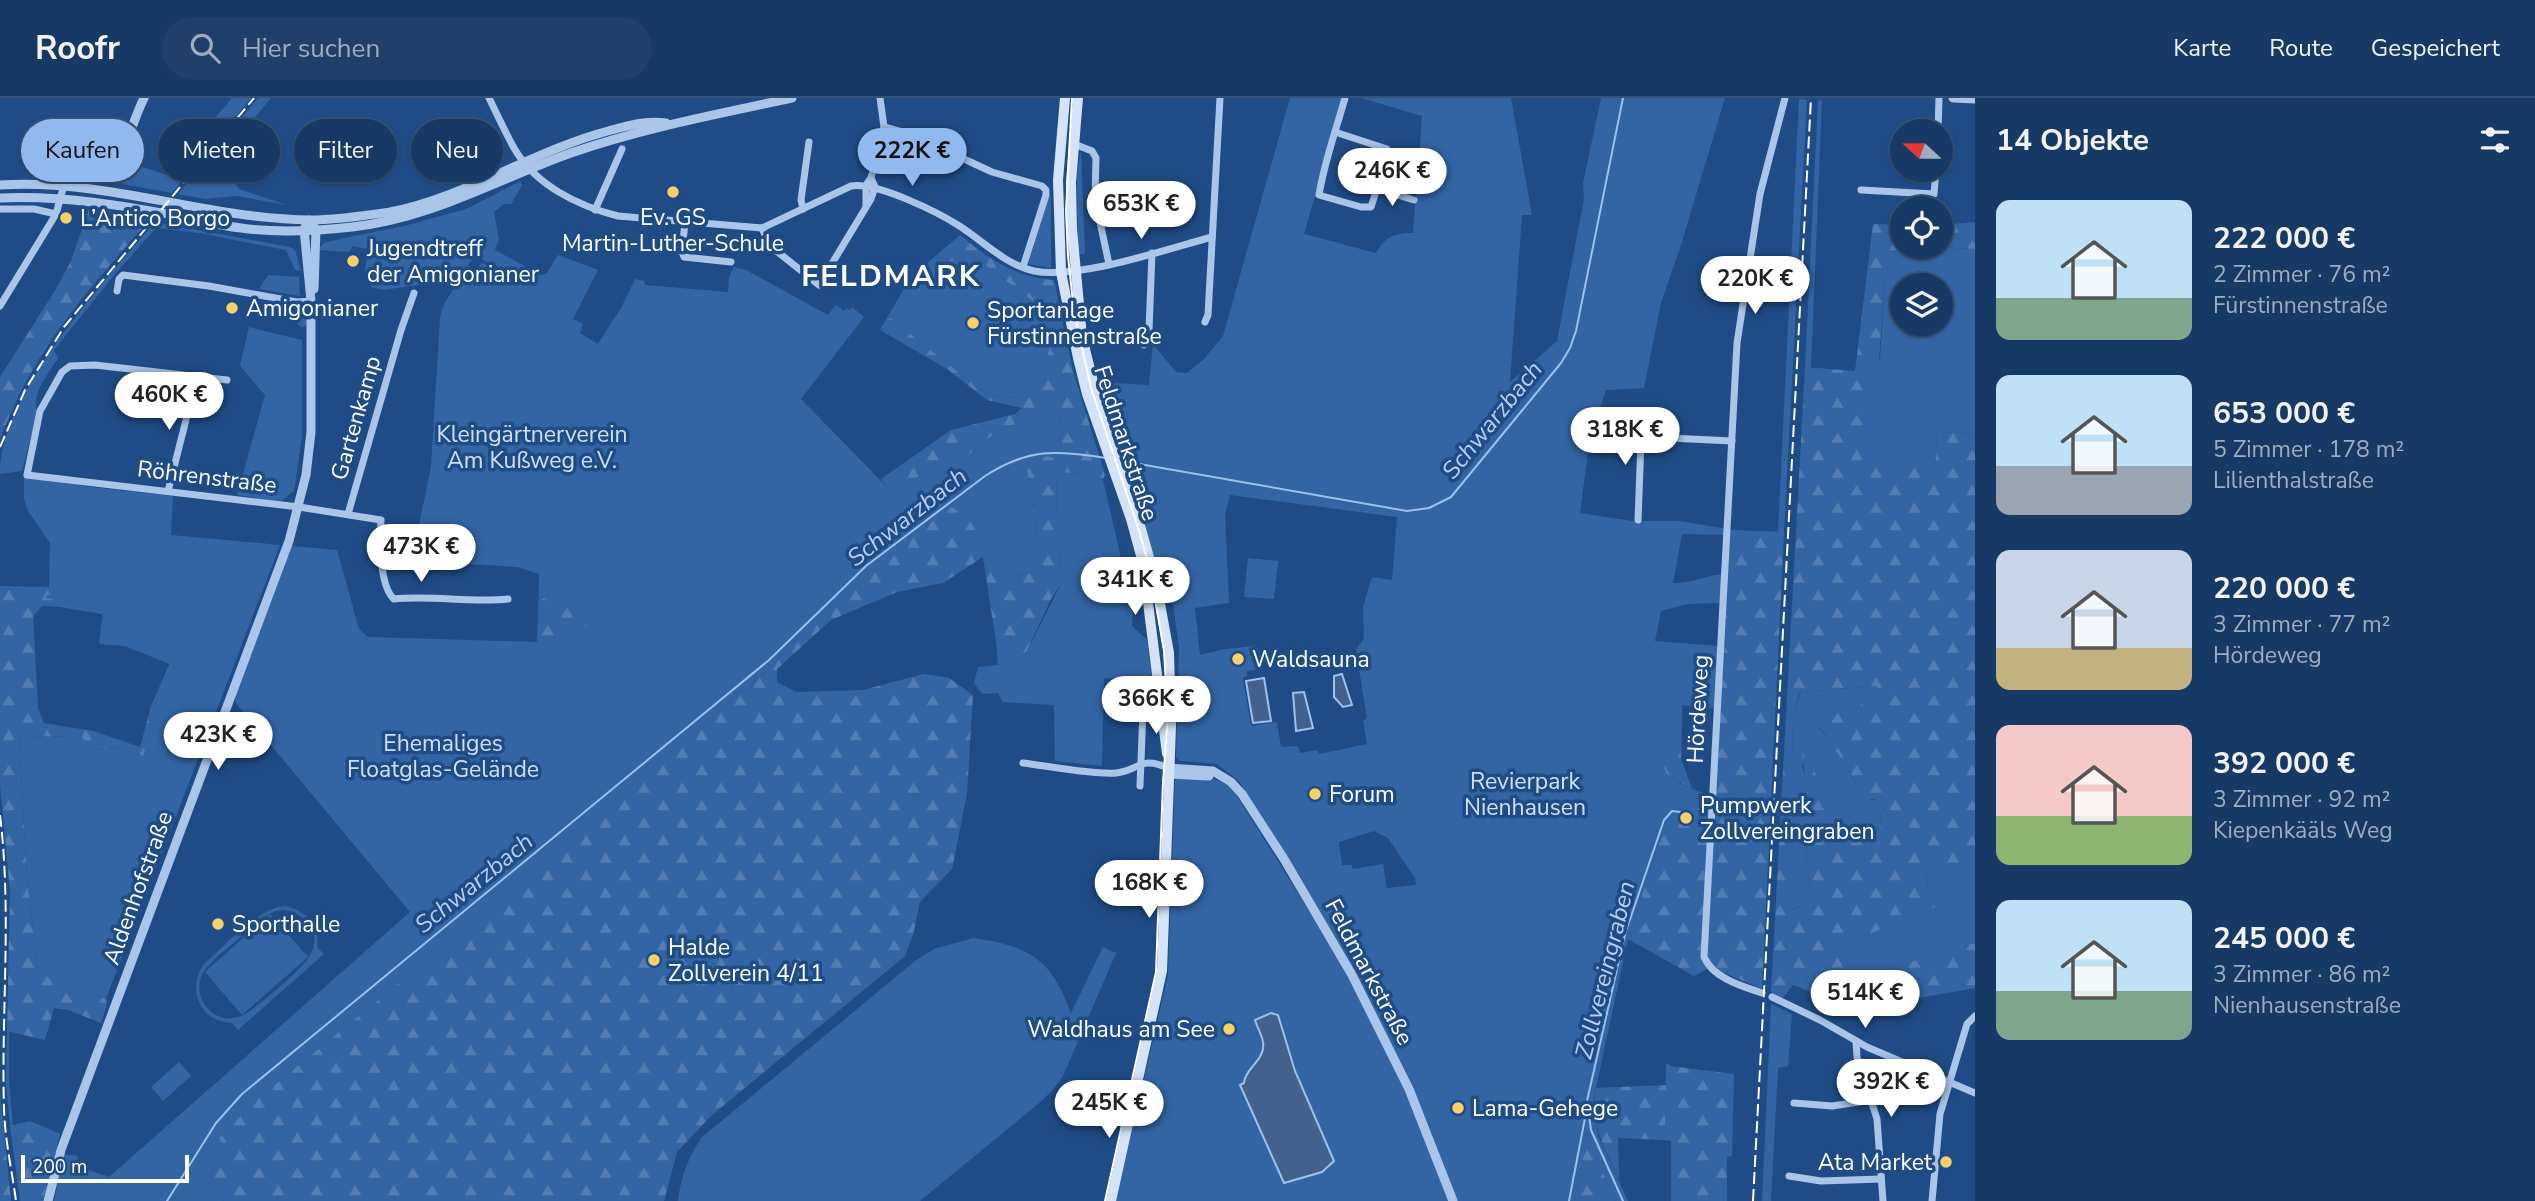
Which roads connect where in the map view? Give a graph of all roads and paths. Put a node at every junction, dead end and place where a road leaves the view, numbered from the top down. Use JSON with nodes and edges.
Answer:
{"nodes":[{"id":1,"x":144,"y":98,"type":"edge"},
{"id":2,"x":489,"y":98,"type":"edge"},
{"id":3,"x":792,"y":98,"type":"edge"},
{"id":4,"x":880,"y":98,"type":"edge"},
{"id":5,"x":1065,"y":98,"type":"edge"},
{"id":6,"x":1078,"y":98,"type":"edge"},
{"id":7,"x":1220,"y":98,"type":"edge"},
{"id":8,"x":1345,"y":98,"type":"edge"},
{"id":9,"x":1785,"y":98,"type":"edge"},
{"id":10,"x":1940,"y":98,"type":"edge"},
{"id":11,"x":1953,"y":98,"type":"edge"},
{"id":12,"x":1975,"y":99,"type":"edge"},
{"id":13,"x":1939,"y":119,"type":"edge"},
{"id":14,"x":884,"y":127,"type":"junction"},
{"id":15,"x":1335,"y":132,"type":"junction"},
{"id":16,"x":810,"y":142,"type":"dead end"},
{"id":17,"x":1074,"y":144,"type":"junction"},
{"id":18,"x":622,"y":149,"type":"dead end"},
{"id":19,"x":526,"y":165,"type":"junction"},
{"id":20,"x":1935,"y":182,"type":"edge"},
{"id":21,"x":871,"y":184,"type":"junction"},
{"id":22,"x":0,"y":185,"type":"edge"},
{"id":23,"x":64,"y":185,"type":"junction"},
{"id":24,"x":1378,"y":190,"type":"junction"},
{"id":25,"x":1861,"y":190,"type":"dead end"},
{"id":26,"x":0,"y":198,"type":"edge"},
{"id":27,"x":61,"y":199,"type":"junction"},
{"id":28,"x":1415,"y":200,"type":"dead end"},
{"id":29,"x":0,"y":209,"type":"edge"},
{"id":30,"x":803,"y":209,"type":"junction"},
{"id":31,"x":595,"y":210,"type":"junction"},
{"id":32,"x":55,"y":215,"type":"junction"},
{"id":33,"x":309,"y":220,"type":"junction"},
{"id":34,"x":685,"y":222,"type":"junction"},
{"id":35,"x":762,"y":228,"type":"junction"},
{"id":36,"x":303,"y":229,"type":"junction"},
{"id":37,"x":316,"y":229,"type":"junction"},
{"id":38,"x":1212,"y":237,"type":"junction"},
{"id":39,"x":1152,"y":253,"type":"junction"},
{"id":40,"x":731,"y":262,"type":"dead end"},
{"id":41,"x":1108,"y":264,"type":"junction"},
{"id":42,"x":1023,"y":267,"type":"junction"},
{"id":43,"x":1075,"y":271,"type":"junction"},
{"id":44,"x":1061,"y":272,"type":"junction"},
{"id":45,"x":117,"y":291,"type":"dead end"},
{"id":46,"x":414,"y":293,"type":"dead end"},
{"id":47,"x":312,"y":301,"type":"junction"},
{"id":48,"x":0,"y":306,"type":"edge"},
{"id":49,"x":1205,"y":322,"type":"dead end"},
{"id":50,"x":1144,"y":345,"type":"dead end"},
{"id":51,"x":192,"y":377,"type":"junction"},
{"id":52,"x":227,"y":380,"type":"dead end"},
{"id":53,"x":1642,"y":415,"type":"dead end"},
{"id":54,"x":1628,"y":436,"type":"dead end"},
{"id":55,"x":1640,"y":437,"type":"junction"},
{"id":56,"x":1732,"y":441,"type":"junction"},
{"id":57,"x":1112,"y":454,"type":"junction"},
{"id":58,"x":168,"y":491,"type":"junction"},
{"id":59,"x":299,"y":507,"type":"junction"},
{"id":60,"x":348,"y":514,"type":"junction"},
{"id":61,"x":1638,"y":520,"type":"dead end"},
{"id":62,"x":508,"y":599,"type":"dead end"},
{"id":63,"x":1144,"y":685,"type":"dead end"},
{"id":64,"x":1141,"y":762,"type":"junction"},
{"id":65,"x":1023,"y":763,"type":"dead end"},
{"id":66,"x":1168,"y":767,"type":"junction"},
{"id":67,"x":1140,"y":786,"type":"dead end"},
{"id":68,"x":1759,"y":992,"type":"dead end"},
{"id":69,"x":1772,"y":997,"type":"dead end"},
{"id":70,"x":1975,"y":1016,"type":"edge"},
{"id":71,"x":1856,"y":1041,"type":"junction"},
{"id":72,"x":1949,"y":1083,"type":"junction"},
{"id":73,"x":1975,"y":1093,"type":"edge"},
{"id":74,"x":1872,"y":1100,"type":"junction"},
{"id":75,"x":1794,"y":1103,"type":"dead end"},
{"id":76,"x":1789,"y":1176,"type":"dead end"},
{"id":77,"x":1881,"y":1179,"type":"junction"},
{"id":78,"x":48,"y":1201,"type":"edge"},
{"id":79,"x":1111,"y":1201,"type":"edge"},
{"id":80,"x":1453,"y":1201,"type":"edge"},
{"id":81,"x":1883,"y":1201,"type":"edge"},
{"id":82,"x":1932,"y":1201,"type":"edge"}],
"edges":[{"from":1,"to":23,"type":"street"},
{"from":2,"to":19,"type":"street"},
{"from":3,"to":19,"type":"street"},
{"from":4,"to":14,"type":"street"},
{"from":5,"to":44,"type":"main road","name":"Feldmarkstraße"},
{"from":6,"to":17,"type":"main road","name":"Feldmarkstraße"},
{"from":7,"to":38,"type":"street"},
{"from":8,"to":15,"type":"street"},
{"from":9,"to":56,"type":"street","name":"Hördeweg"},
{"from":10,"to":13,"type":"street"},
{"from":11,"to":12,"type":"street"},
{"from":14,"to":21,"type":"street"},
{"from":14,"to":42,"type":"street"},
{"from":15,"to":24,"type":"street"},
{"from":15,"to":24,"type":"street"},
{"from":16,"to":30,"type":"street"},
{"from":17,"to":41,"type":"street"},
{"from":17,"to":43,"type":"main road","name":"Feldmarkstraße"},
{"from":18,"to":31,"type":"street"},
{"from":19,"to":31,"type":"street"},
{"from":19,"to":33,"type":"street"},
{"from":19,"to":37,"type":"street"},
{"from":20,"to":25,"type":"street"},
{"from":21,"to":30,"type":"street"},
{"from":21,"to":35,"type":"street"},
{"from":21,"to":42,"type":"street"},
{"from":22,"to":23,"type":"street"},
{"from":23,"to":27,"type":"street"},
{"from":23,"to":33,"type":"street"},
{"from":24,"to":28,"type":"street"},
{"from":26,"to":27,"type":"street"},
{"from":27,"to":32,"type":"street"},
{"from":27,"to":36,"type":"street"},
{"from":29,"to":32,"type":"street"},
{"from":30,"to":35,"type":"street"},
{"from":31,"to":34,"type":"street"},
{"from":32,"to":48,"type":"street"},
{"from":33,"to":36,"type":"street"},
{"from":33,"to":37,"type":"street"},
{"from":34,"to":35,"type":"street"},
{"from":34,"to":40,"type":"street"},
{"from":36,"to":37,"type":"street"},
{"from":36,"to":47,"type":"street","name":"Aldenhofstraße"},
{"from":37,"to":47,"type":"street","name":"Aldenhofstraße"},
{"from":38,"to":39,"type":"street"},
{"from":38,"to":49,"type":"street"},
{"from":39,"to":41,"type":"street"},
{"from":39,"to":50,"type":"street"},
{"from":41,"to":43,"type":"street"},
{"from":42,"to":44,"type":"street"},
{"from":43,"to":44,"type":"street"},
{"from":43,"to":57,"type":"main road","name":"Feldmarkstraße"},
{"from":44,"to":57,"type":"main road","name":"Feldmarkstraße"},
{"from":45,"to":47,"type":"street"},
{"from":46,"to":60,"type":"street","name":"Gartenkamp"},
{"from":47,"to":59,"type":"street","name":"Aldenhofstraße"},
{"from":51,"to":52,"type":"street"},
{"from":51,"to":58,"type":"street"},
{"from":51,"to":58,"type":"street","name":"Röhrenstraße"},
{"from":53,"to":55,"type":"street"},
{"from":54,"to":55,"type":"street"},
{"from":55,"to":56,"type":"street"},
{"from":55,"to":61,"type":"street"},
{"from":56,"to":68,"type":"street","name":"Hördeweg"},
{"from":57,"to":66,"type":"main road","name":"Feldmarkstraße"},
{"from":58,"to":59,"type":"street","name":"Röhrenstraße"},
{"from":59,"to":60,"type":"street","name":"Röhrenstraße"},
{"from":59,"to":78,"type":"street","name":"Aldenhofstraße"},
{"from":60,"to":62,"type":"street","name":"Röhrenstraße"},
{"from":63,"to":64,"type":"street"},
{"from":64,"to":65,"type":"street"},
{"from":64,"to":66,"type":"street"},
{"from":64,"to":67,"type":"street"},
{"from":66,"to":79,"type":"main road"},
{"from":66,"to":80,"type":"street","name":"Feldmarkstraße"},
{"from":69,"to":71,"type":"street"},
{"from":70,"to":72,"type":"street"},
{"from":71,"to":72,"type":"street"},
{"from":71,"to":74,"type":"street"},
{"from":72,"to":73,"type":"street"},
{"from":72,"to":82,"type":"street"},
{"from":74,"to":75,"type":"street"},
{"from":74,"to":77,"type":"street"},
{"from":76,"to":77,"type":"street"},
{"from":77,"to":81,"type":"street"}]}
